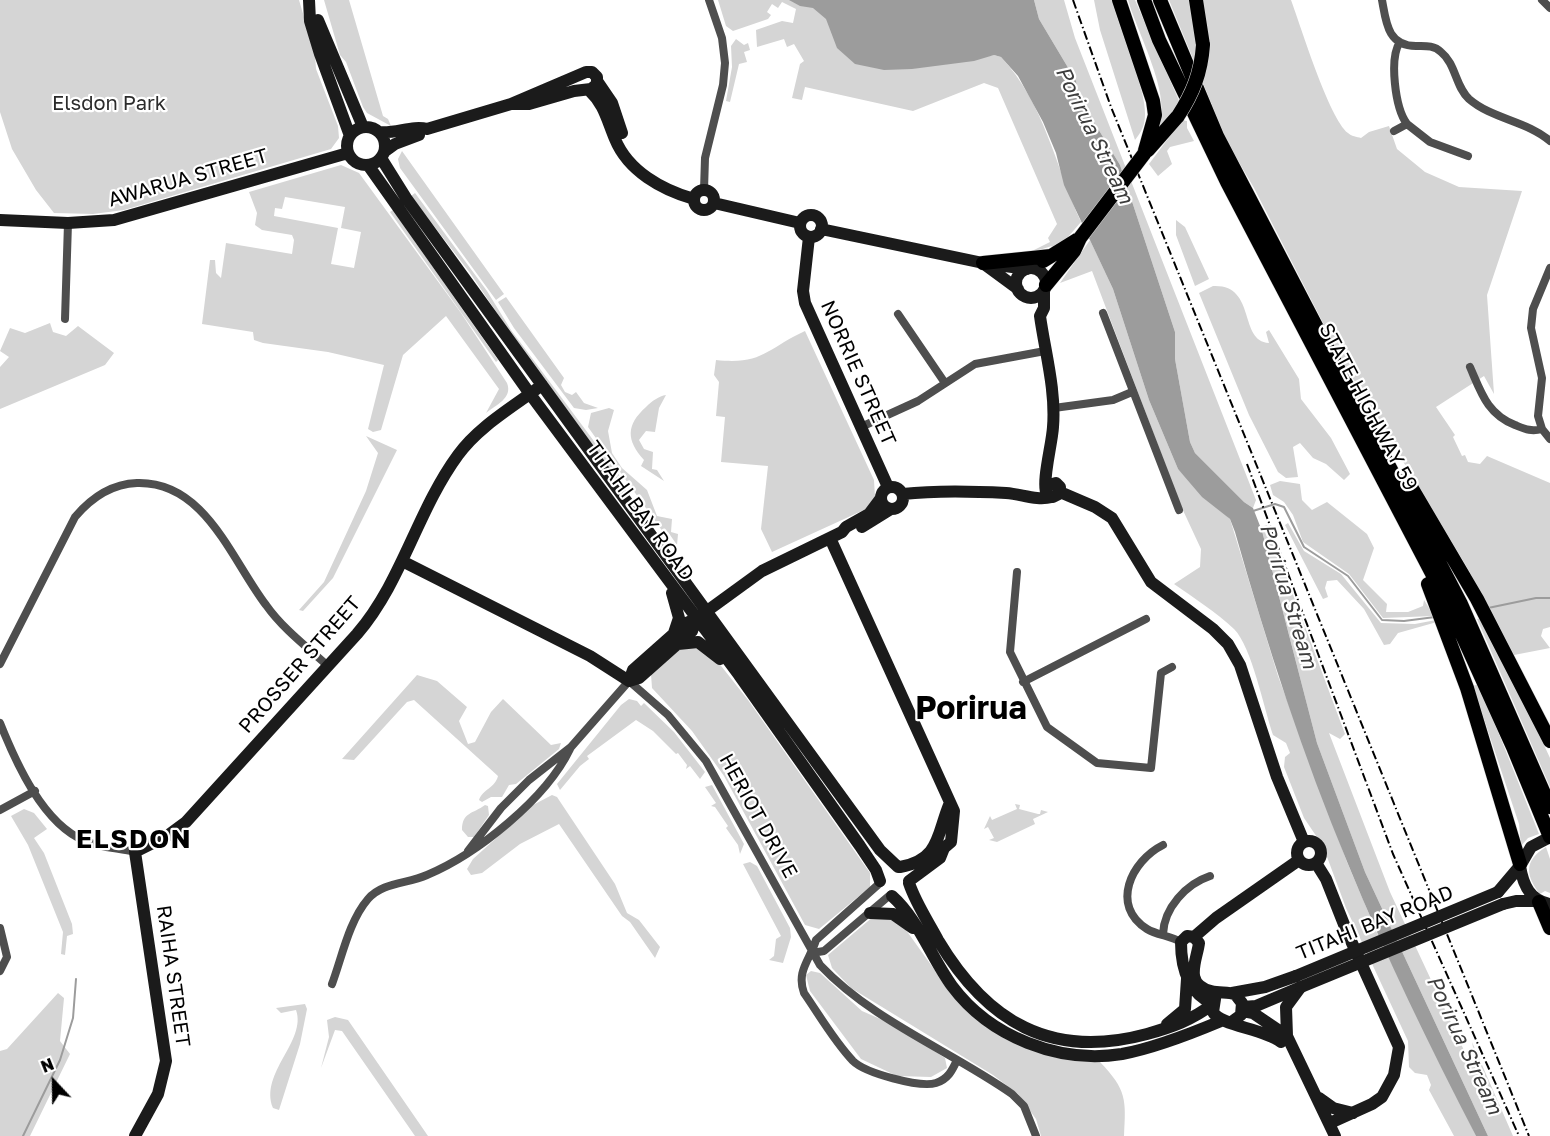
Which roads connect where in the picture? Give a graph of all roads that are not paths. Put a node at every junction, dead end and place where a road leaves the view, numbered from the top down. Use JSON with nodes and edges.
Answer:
{"nodes":[{"id":1,"x":709,"y":0,"type":"edge"},
{"id":2,"x":1119,"y":0,"type":"edge"},
{"id":3,"x":1144,"y":0,"type":"edge"},
{"id":4,"x":1160,"y":0,"type":"edge"},
{"id":5,"x":1196,"y":0,"type":"edge"},
{"id":6,"x":1382,"y":0,"type":"edge"},
{"id":7,"x":1542,"y":0,"type":"edge"},
{"id":8,"x":310,"y":3,"type":"edge"},
{"id":9,"x":1550,"y":8,"type":"edge"},
{"id":10,"x":1400,"y":42,"type":"junction"},
{"id":11,"x":591,"y":87,"type":"junction"},
{"id":12,"x":511,"y":105,"type":"junction"},
{"id":13,"x":1407,"y":124,"type":"junction"},
{"id":14,"x":363,"y":127,"type":"junction"},
{"id":15,"x":427,"y":129,"type":"junction"},
{"id":16,"x":1394,"y":131,"type":"dead end"},
{"id":17,"x":380,"y":132,"type":"junction"},
{"id":18,"x":350,"y":136,"type":"junction"},
{"id":19,"x":1550,"y":141,"type":"edge"},
{"id":20,"x":348,"y":153,"type":"junction"},
{"id":21,"x":1144,"y":154,"type":"junction"},
{"id":22,"x":383,"y":155,"type":"junction"},
{"id":23,"x":1468,"y":156,"type":"dead end"},
{"id":24,"x":368,"y":165,"type":"junction"},
{"id":25,"x":704,"y":190,"type":"junction"},
{"id":26,"x":694,"y":199,"type":"junction"},
{"id":27,"x":714,"y":203,"type":"junction"},
{"id":28,"x":0,"y":220,"type":"edge"},
{"id":29,"x":68,"y":223,"type":"junction"},
{"id":30,"x":800,"y":223,"type":"junction"},
{"id":31,"x":821,"y":230,"type":"junction"},
{"id":32,"x":808,"y":237,"type":"junction"},
{"id":33,"x":1080,"y":238,"type":"junction"},
{"id":34,"x":1051,"y":256,"type":"junction"},
{"id":35,"x":983,"y":263,"type":"junction"},
{"id":36,"x":1550,"y":268,"type":"edge"},
{"id":37,"x":1028,"y":269,"type":"junction"},
{"id":38,"x":1045,"y":288,"type":"junction"},
{"id":39,"x":1021,"y":292,"type":"junction"},
{"id":40,"x":1103,"y":313,"type":"dead end"},
{"id":41,"x":898,"y":314,"type":"dead end"},
{"id":42,"x":1040,"y":316,"type":"junction"},
{"id":43,"x":64,"y":319,"type":"dead end"},
{"id":44,"x":1045,"y":351,"type":"junction"},
{"id":45,"x":1470,"y":367,"type":"dead end"},
{"id":46,"x":945,"y":383,"type":"junction"},
{"id":47,"x":542,"y":385,"type":"junction"},
{"id":48,"x":1132,"y":393,"type":"junction"},
{"id":49,"x":530,"y":394,"type":"junction"},
{"id":50,"x":1054,"y":408,"type":"junction"},
{"id":51,"x":861,"y":427,"type":"junction"},
{"id":52,"x":1542,"y":429,"type":"junction"},
{"id":53,"x":1550,"y":439,"type":"edge"},
{"id":54,"x":1379,"y":457,"type":"junction"},
{"id":55,"x":1052,"y":489,"type":"junction"},
{"id":56,"x":884,"y":493,"type":"junction"},
{"id":57,"x":903,"y":494,"type":"junction"},
{"id":58,"x":891,"y":509,"type":"junction"},
{"id":59,"x":1179,"y":510,"type":"dead end"},
{"id":60,"x":842,"y":532,"type":"junction"},
{"id":61,"x":830,"y":538,"type":"junction"},
{"id":62,"x":402,"y":561,"type":"junction"},
{"id":63,"x":1017,"y":572,"type":"dead end"},
{"id":64,"x":666,"y":579,"type":"junction"},
{"id":65,"x":1450,"y":606,"type":"junction"},
{"id":66,"x":706,"y":610,"type":"junction"},
{"id":67,"x":1146,"y":619,"type":"dead end"},
{"id":68,"x":696,"y":620,"type":"junction"},
{"id":69,"x":1457,"y":623,"type":"junction"},
{"id":70,"x":675,"y":639,"type":"junction"},
{"id":71,"x":646,"y":658,"type":"junction"},
{"id":72,"x":599,"y":661,"type":"junction"},
{"id":73,"x":0,"y":664,"type":"edge"},
{"id":74,"x":328,"y":666,"type":"junction"},
{"id":75,"x":1172,"y":667,"type":"dead end"},
{"id":76,"x":739,"y":675,"type":"junction"},
{"id":77,"x":629,"y":681,"type":"junction"},
{"id":78,"x":1023,"y":682,"type":"junction"},
{"id":79,"x":0,"y":723,"type":"edge"},
{"id":80,"x":1550,"y":741,"type":"edge"},
{"id":81,"x":571,"y":747,"type":"junction"},
{"id":82,"x":34,"y":791,"type":"junction"},
{"id":83,"x":1550,"y":807,"type":"edge"},
{"id":84,"x":0,"y":810,"type":"edge"},
{"id":85,"x":1547,"y":838,"type":"edge"},
{"id":86,"x":1305,"y":842,"type":"junction"},
{"id":87,"x":1163,"y":845,"type":"dead end"},
{"id":88,"x":943,"y":848,"type":"junction"},
{"id":89,"x":468,"y":851,"type":"junction"},
{"id":90,"x":135,"y":852,"type":"junction"},
{"id":91,"x":1299,"y":860,"type":"junction"},
{"id":92,"x":1316,"y":863,"type":"junction"},
{"id":93,"x":1520,"y":865,"type":"junction"},
{"id":94,"x":899,"y":867,"type":"junction"},
{"id":95,"x":1210,"y":876,"type":"dead end"},
{"id":96,"x":880,"y":882,"type":"junction"},
{"id":97,"x":909,"y":882,"type":"junction"},
{"id":98,"x":891,"y":895,"type":"junction"},
{"id":99,"x":1501,"y":898,"type":"junction"},
{"id":100,"x":1542,"y":903,"type":"edge"},
{"id":101,"x":870,"y":913,"type":"junction"},
{"id":102,"x":0,"y":928,"type":"edge"},
{"id":103,"x":1550,"y":928,"type":"edge"},
{"id":104,"x":800,"y":932,"type":"junction"},
{"id":105,"x":822,"y":933,"type":"junction"},
{"id":106,"x":919,"y":933,"type":"junction"},
{"id":107,"x":1162,"y":934,"type":"junction"},
{"id":108,"x":1186,"y":948,"type":"junction"},
{"id":109,"x":812,"y":953,"type":"junction"},
{"id":110,"x":0,"y":971,"type":"edge"},
{"id":111,"x":1187,"y":979,"type":"junction"},
{"id":112,"x":1299,"y":981,"type":"junction"},
{"id":113,"x":332,"y":984,"type":"dead end"},
{"id":114,"x":1229,"y":993,"type":"junction"},
{"id":115,"x":1213,"y":1004,"type":"junction"},
{"id":116,"x":1243,"y":1009,"type":"junction"},
{"id":117,"x":1225,"y":1022,"type":"junction"},
{"id":118,"x":1144,"y":1035,"type":"junction"},
{"id":119,"x":1288,"y":1041,"type":"junction"},
{"id":120,"x":957,"y":1060,"type":"junction"},
{"id":121,"x":1318,"y":1098,"type":"junction"},
{"id":122,"x":1353,"y":1113,"type":"junction"},
{"id":123,"x":1330,"y":1123,"type":"junction"},
{"id":124,"x":135,"y":1136,"type":"edge"},
{"id":125,"x":1036,"y":1136,"type":"edge"},
{"id":126,"x":1335,"y":1136,"type":"edge"},
{"id":127,"x":1341,"y":1136,"type":"edge"}],
"edges":[{"from":1,"to":25,"type":"street"},
{"from":2,"to":21,"type":"main road"},
{"from":3,"to":54,"type":"main road","name":"STATE HIGHWAY 59"},
{"from":4,"to":54,"type":"main road","name":"STATE HIGHWAY 59"},
{"from":5,"to":21,"type":"main road","bridge":true},
{"from":6,"to":10,"type":"street"},
{"from":7,"to":9,"type":"street"},
{"from":8,"to":14,"type":"main road"},
{"from":8,"to":18,"type":"main road"},
{"from":10,"to":13,"type":"street"},
{"from":10,"to":19,"type":"street"},
{"from":11,"to":12,"type":"main road"},
{"from":11,"to":12,"type":"main road"},
{"from":11,"to":26,"type":"main road"},
{"from":12,"to":15,"type":"main road"},
{"from":13,"to":16,"type":"street"},
{"from":13,"to":23,"type":"street"},
{"from":14,"to":17,"type":"main road"},
{"from":14,"to":18,"type":"main road"},
{"from":15,"to":17,"type":"main road"},
{"from":15,"to":22,"type":"main road"},
{"from":17,"to":22,"type":"main road"},
{"from":18,"to":20,"type":"main road"},
{"from":20,"to":24,"type":"main road"},
{"from":20,"to":29,"type":"main road","name":"AWARUA STREET"},
{"from":21,"to":33,"type":"main road","bridge":true},
{"from":22,"to":24,"type":"main road"},
{"from":22,"to":47,"type":"main road","name":"TITAHI BAY ROAD"},
{"from":24,"to":49,"type":"main road","name":"TITAHI BAY ROAD"},
{"from":25,"to":26,"type":"main road"},
{"from":25,"to":27,"type":"main road"},
{"from":26,"to":27,"type":"main road"},
{"from":27,"to":30,"type":"main road"},
{"from":28,"to":29,"type":"main road","name":"AWARUA STREET"},
{"from":29,"to":43,"type":"street"},
{"from":30,"to":31,"type":"main road"},
{"from":30,"to":32,"type":"main road"},
{"from":31,"to":32,"type":"main road"},
{"from":31,"to":35,"type":"main road"},
{"from":32,"to":51,"type":"main road","name":"NORRIE STREET"},
{"from":33,"to":34,"type":"main road"},
{"from":33,"to":38,"type":"main road"},
{"from":34,"to":35,"type":"main road"},
{"from":34,"to":37,"type":"main road"},
{"from":35,"to":37,"type":"main road"},
{"from":35,"to":39,"type":"main road"},
{"from":36,"to":52,"type":"street"},
{"from":37,"to":38,"type":"main road"},
{"from":37,"to":39,"type":"main road"},
{"from":38,"to":39,"type":"main road"},
{"from":38,"to":42,"type":"main road"},
{"from":39,"to":42,"type":"main road"},
{"from":40,"to":48,"type":"street"},
{"from":41,"to":46,"type":"street"},
{"from":42,"to":44,"type":"main road"},
{"from":44,"to":46,"type":"street"},
{"from":44,"to":50,"type":"main road"},
{"from":45,"to":52,"type":"street"},
{"from":46,"to":51,"type":"street"},
{"from":47,"to":49,"type":"main road","name":"PROSSER STREET"},
{"from":47,"to":66,"type":"main road","name":"TITAHI BAY ROAD"},
{"from":48,"to":50,"type":"street"},
{"from":48,"to":59,"type":"street"},
{"from":49,"to":62,"type":"main road","name":"PROSSER STREET"},
{"from":49,"to":64,"type":"main road","name":"TITAHI BAY ROAD"},
{"from":50,"to":55,"type":"main road"},
{"from":51,"to":56,"type":"main road","name":"NORRIE STREET"},
{"from":52,"to":53,"type":"street"},
{"from":54,"to":65,"type":"main road","name":"STATE HIGHWAY 59"},
{"from":54,"to":65,"type":"main road"},
{"from":54,"to":80,"type":"main road"},
{"from":55,"to":57,"type":"main road"},
{"from":55,"to":86,"type":"main road"},
{"from":56,"to":57,"type":"main road"},
{"from":56,"to":58,"type":"main road"},
{"from":56,"to":60,"type":"main road"},
{"from":57,"to":58,"type":"main road"},
{"from":58,"to":60,"type":"main road"},
{"from":60,"to":61,"type":"main road"},
{"from":61,"to":66,"type":"main road"},
{"from":61,"to":88,"type":"main road"},
{"from":62,"to":72,"type":"main road","name":"HERIOT DRIVE"},
{"from":62,"to":74,"type":"main road","name":"PROSSER STREET"},
{"from":63,"to":78,"type":"street"},
{"from":64,"to":68,"type":"main road","name":"TITAHI BAY ROAD"},
{"from":64,"to":70,"type":"main road"},
{"from":65,"to":69,"type":"main road"},
{"from":65,"to":69,"type":"main road","name":"STATE HIGHWAY 59"},
{"from":66,"to":68,"type":"main road"},
{"from":66,"to":94,"type":"main road","name":"TITAHI BAY ROAD"},
{"from":67,"to":78,"type":"street"},
{"from":68,"to":70,"type":"main road"},
{"from":68,"to":76,"type":"main road","name":"TITAHI BAY ROAD"},
{"from":69,"to":83,"type":"main road","name":"STATE HIGHWAY 59"},
{"from":69,"to":85,"type":"main road","name":"STATE HIGHWAY 59"},
{"from":69,"to":93,"type":"main road"},
{"from":70,"to":71,"type":"main road"},
{"from":70,"to":76,"type":"main road"},
{"from":70,"to":77,"type":"main road"},
{"from":71,"to":72,"type":"main road"},
{"from":71,"to":77,"type":"main road"},
{"from":72,"to":77,"type":"main road","name":"HERIOT DRIVE"},
{"from":73,"to":74,"type":"street"},
{"from":74,"to":90,"type":"main road","name":"PROSSER STREET"},
{"from":75,"to":78,"type":"street"},
{"from":76,"to":96,"type":"main road","name":"TITAHI BAY ROAD"},
{"from":77,"to":81,"type":"street"},
{"from":77,"to":104,"type":"street","name":"HERIOT DRIVE"},
{"from":79,"to":82,"type":"street"},
{"from":81,"to":89,"type":"street"},
{"from":81,"to":89,"type":"street"},
{"from":82,"to":84,"type":"street"},
{"from":82,"to":90,"type":"street"},
{"from":85,"to":93,"type":"main road","name":"TITAHI BAY ROAD"},
{"from":86,"to":91,"type":"main road"},
{"from":86,"to":92,"type":"main road"},
{"from":87,"to":107,"type":"street"},
{"from":88,"to":94,"type":"main road"},
{"from":88,"to":97,"type":"main road"},
{"from":89,"to":113,"type":"street"},
{"from":90,"to":124,"type":"main road","name":"RAIHA STREET"},
{"from":91,"to":92,"type":"main road"},
{"from":91,"to":108,"type":"main road"},
{"from":92,"to":122,"type":"main road"},
{"from":93,"to":99,"type":"main road","name":"TITAHI BAY ROAD"},
{"from":93,"to":100,"type":"main road"},
{"from":94,"to":96,"type":"main road"},
{"from":94,"to":97,"type":"main road"},
{"from":95,"to":107,"type":"street"},
{"from":96,"to":98,"type":"main road"},
{"from":96,"to":105,"type":"street"},
{"from":97,"to":98,"type":"main road"},
{"from":97,"to":118,"type":"main road"},
{"from":98,"to":101,"type":"street"},
{"from":98,"to":106,"type":"main road"},
{"from":99,"to":100,"type":"main road","name":"TITAHI BAY ROAD"},
{"from":99,"to":112,"type":"main road","name":"TITAHI BAY ROAD","bridge":true},
{"from":100,"to":103,"type":"main road"},
{"from":101,"to":106,"type":"main road"},
{"from":101,"to":109,"type":"street"},
{"from":102,"to":110,"type":"street"},
{"from":104,"to":105,"type":"street"},
{"from":104,"to":109,"type":"street","name":"HERIOT DRIVE"},
{"from":105,"to":109,"type":"street"},
{"from":106,"to":117,"type":"main road"},
{"from":107,"to":108,"type":"street"},
{"from":108,"to":111,"type":"main road"},
{"from":108,"to":114,"type":"main road"},
{"from":109,"to":120,"type":"street","name":"HERIOT DRIVE"},
{"from":109,"to":120,"type":"street"},
{"from":111,"to":115,"type":"main road"},
{"from":111,"to":118,"type":"main road"},
{"from":112,"to":114,"type":"main road","name":"TITAHI BAY ROAD"},
{"from":112,"to":116,"type":"main road","name":"TITAHI BAY ROAD"},
{"from":112,"to":119,"type":"main road"},
{"from":114,"to":115,"type":"main road"},
{"from":114,"to":116,"type":"main road"},
{"from":115,"to":117,"type":"main road"},
{"from":115,"to":118,"type":"main road"},
{"from":116,"to":117,"type":"main road"},
{"from":116,"to":119,"type":"main road"},
{"from":117,"to":119,"type":"main road"},
{"from":119,"to":121,"type":"main road"},
{"from":120,"to":125,"type":"street","name":"HERIOT DRIVE"},
{"from":121,"to":122,"type":"main road"},
{"from":121,"to":123,"type":"main road"},
{"from":122,"to":123,"type":"main road"},
{"from":122,"to":127,"type":"main road"},
{"from":123,"to":126,"type":"main road"}]}
